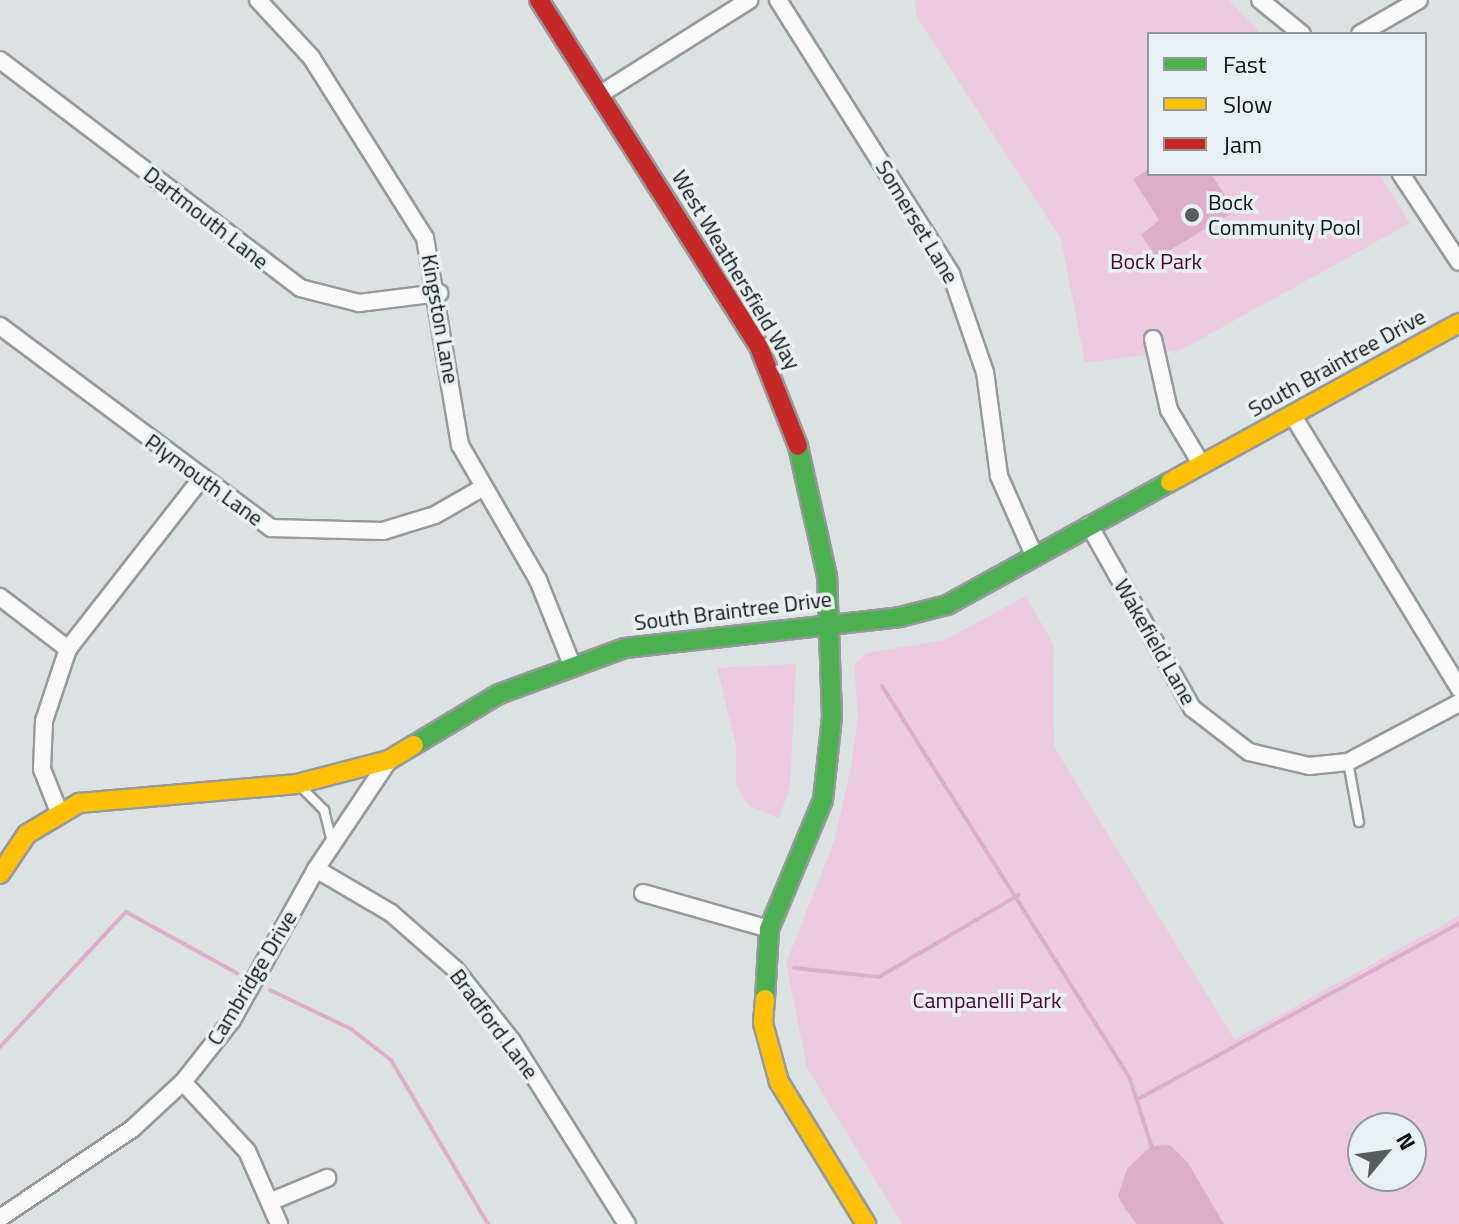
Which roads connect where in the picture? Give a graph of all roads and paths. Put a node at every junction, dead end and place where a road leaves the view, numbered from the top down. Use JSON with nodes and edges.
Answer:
{"nodes":[{"id":1,"x":258,"y":0,"type":"edge"},
{"id":2,"x":539,"y":0,"type":"edge"},
{"id":3,"x":749,"y":0,"type":"edge"},
{"id":4,"x":778,"y":0,"type":"edge"},
{"id":5,"x":1260,"y":0,"type":"edge"},
{"id":6,"x":1419,"y":0,"type":"edge"},
{"id":7,"x":1300,"y":32,"type":"edge"},
{"id":8,"x":1363,"y":32,"type":"edge"},
{"id":9,"x":0,"y":60,"type":"edge"},
{"id":10,"x":599,"y":95,"type":"junction"},
{"id":11,"x":1402,"y":176,"type":"edge"},
{"id":12,"x":1459,"y":262,"type":"edge"},
{"id":13,"x":439,"y":293,"type":"junction"},
{"id":14,"x":1459,"y":323,"type":"edge"},
{"id":15,"x":0,"y":326,"type":"edge"},
{"id":16,"x":1153,"y":339,"type":"dead end"},
{"id":17,"x":1293,"y":416,"type":"junction"},
{"id":18,"x":1200,"y":462,"type":"junction"},
{"id":19,"x":200,"y":480,"type":"junction"},
{"id":20,"x":482,"y":488,"type":"junction"},
{"id":21,"x":1089,"y":525,"type":"junction"},
{"id":22,"x":1034,"y":555,"type":"junction"},
{"id":23,"x":0,"y":597,"type":"edge"},
{"id":24,"x":829,"y":624,"type":"junction"},
{"id":25,"x":68,"y":649,"type":"junction"},
{"id":26,"x":572,"y":665,"type":"junction"},
{"id":27,"x":1459,"y":688,"type":"edge"},
{"id":28,"x":1459,"y":703,"type":"edge"},
{"id":29,"x":389,"y":760,"type":"junction"},
{"id":30,"x":1348,"y":762,"type":"junction"},
{"id":31,"x":297,"y":784,"type":"junction"},
{"id":32,"x":59,"y":812,"type":"junction"},
{"id":33,"x":1359,"y":822,"type":"dead end"},
{"id":34,"x":332,"y":842,"type":"junction"},
{"id":35,"x":316,"y":869,"type":"junction"},
{"id":36,"x":0,"y":874,"type":"edge"},
{"id":37,"x":643,"y":893,"type":"dead end"},
{"id":38,"x":769,"y":929,"type":"junction"},
{"id":39,"x":183,"y":1082,"type":"junction"},
{"id":40,"x":327,"y":1178,"type":"dead end"},
{"id":41,"x":272,"y":1201,"type":"junction"},
{"id":42,"x":2,"y":1220,"type":"edge"},
{"id":43,"x":279,"y":1224,"type":"edge"},
{"id":44,"x":627,"y":1224,"type":"edge"},
{"id":45,"x":866,"y":1224,"type":"edge"}],
"edges":[{"from":1,"to":13,"type":"street","name":"Kingston Lane"},
{"from":2,"to":10,"type":"street","name":"West Weathersfield Way"},
{"from":3,"to":10,"type":"street"},
{"from":4,"to":22,"type":"street","name":"Somerset Lane"},
{"from":5,"to":7,"type":"street"},
{"from":6,"to":8,"type":"street"},
{"from":9,"to":13,"type":"street","name":"Dartmouth Lane"},
{"from":10,"to":24,"type":"street","name":"West Weathersfield Way"},
{"from":11,"to":12,"type":"street"},
{"from":13,"to":20,"type":"street","name":"Kingston Lane"},
{"from":14,"to":17,"type":"street","name":"South Braintree Drive"},
{"from":15,"to":19,"type":"street","name":"Plymouth Lane"},
{"from":16,"to":18,"type":"street"},
{"from":17,"to":18,"type":"street","name":"South Braintree Drive"},
{"from":17,"to":27,"type":"street"},
{"from":18,"to":21,"type":"street","name":"South Braintree Drive"},
{"from":19,"to":20,"type":"street","name":"Plymouth Lane"},
{"from":19,"to":25,"type":"street"},
{"from":20,"to":26,"type":"street","name":"Kingston Lane"},
{"from":21,"to":22,"type":"street","name":"South Braintree Drive"},
{"from":21,"to":30,"type":"street","name":"Wakefield Lane"},
{"from":22,"to":24,"type":"street","name":"South Braintree Drive"},
{"from":23,"to":25,"type":"street"},
{"from":24,"to":26,"type":"street","name":"South Braintree Drive"},
{"from":24,"to":38,"type":"street","name":"West Weathersfield Way"},
{"from":25,"to":32,"type":"street"},
{"from":26,"to":29,"type":"street","name":"South Braintree Drive"},
{"from":28,"to":30,"type":"street","name":"Wakefield Lane"},
{"from":29,"to":31,"type":"street","name":"South Braintree Drive"},
{"from":29,"to":34,"type":"street","name":"Cambridge Drive"},
{"from":30,"to":33,"type":"lane"},
{"from":31,"to":32,"type":"street","name":"South Braintree Drive"},
{"from":31,"to":34,"type":"lane"},
{"from":32,"to":36,"type":"street","name":"South Braintree Drive"},
{"from":34,"to":35,"type":"street","name":"Cambridge Drive"},
{"from":35,"to":39,"type":"street","name":"Cambridge Drive"},
{"from":35,"to":44,"type":"street","name":"Bradford Lane"},
{"from":37,"to":38,"type":"street"},
{"from":38,"to":45,"type":"street","name":"West Weathersfield Way"},
{"from":39,"to":41,"type":"street"},
{"from":39,"to":42,"type":"street","name":"Cambridge Drive"},
{"from":40,"to":41,"type":"street"},
{"from":41,"to":43,"type":"street"}]}
